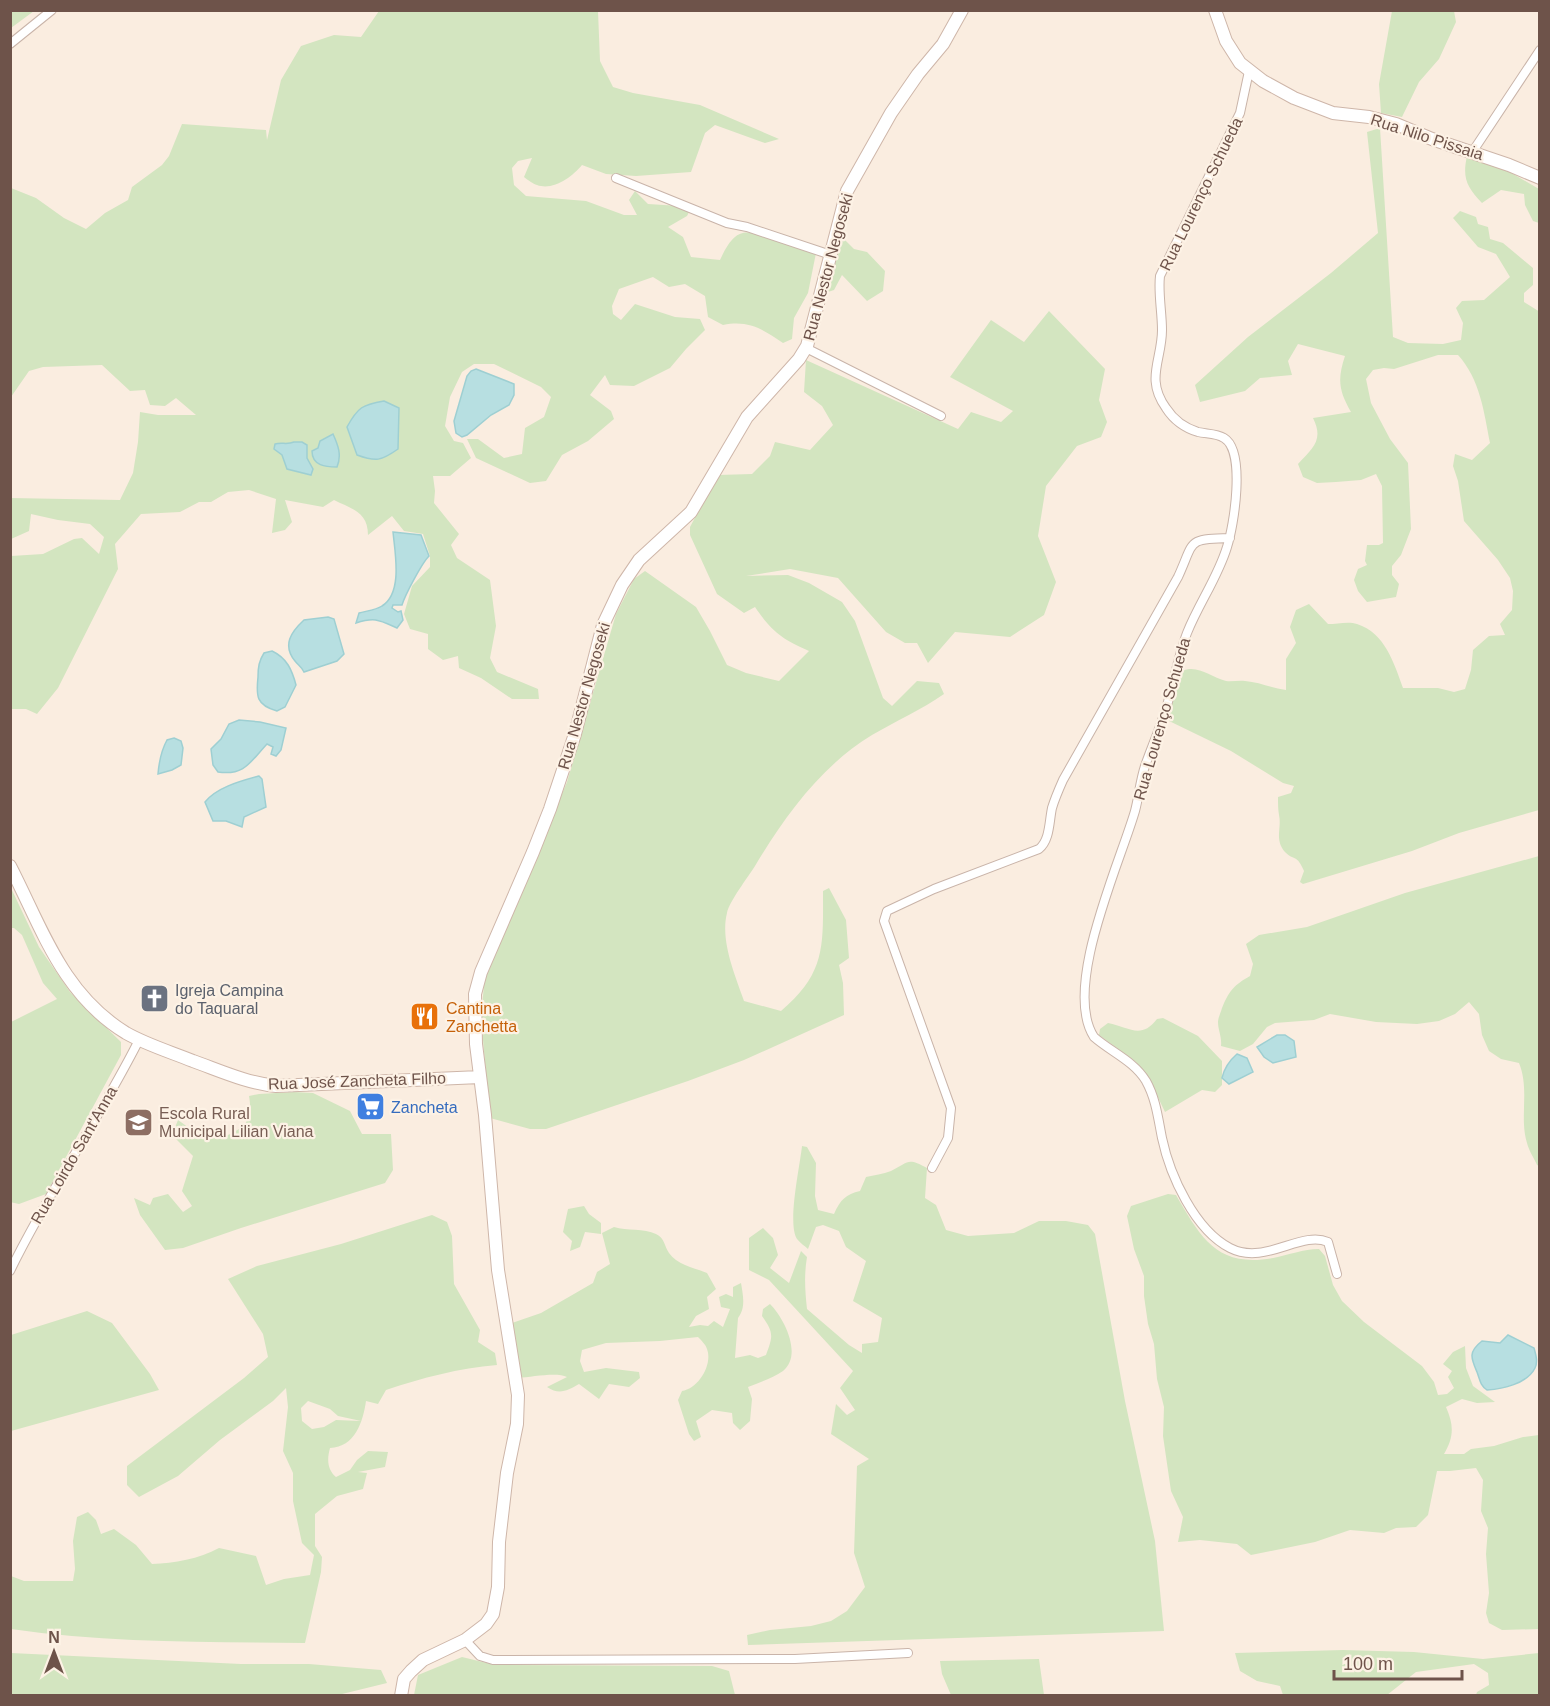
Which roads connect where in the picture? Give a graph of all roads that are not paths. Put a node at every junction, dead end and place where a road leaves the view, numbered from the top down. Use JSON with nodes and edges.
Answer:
{"nodes":[{"id":1,"x":52,"y":10,"type":"edge"},
{"id":2,"x":963,"y":10,"type":"edge"},
{"id":3,"x":1215,"y":10,"type":"edge"},
{"id":4,"x":10,"y":44,"type":"edge"},
{"id":5,"x":1539,"y":50,"type":"edge"},
{"id":6,"x":1248,"y":71,"type":"junction"},
{"id":7,"x":1473,"y":151,"type":"junction"},
{"id":8,"x":616,"y":178,"type":"dead end"},
{"id":9,"x":1539,"y":178,"type":"edge"},
{"id":10,"x":831,"y":255,"type":"junction"},
{"id":11,"x":806,"y":348,"type":"junction"},
{"id":12,"x":941,"y":416,"type":"dead end"},
{"id":13,"x":1230,"y":538,"type":"junction"},
{"id":14,"x":10,"y":866,"type":"edge"},
{"id":15,"x":139,"y":1040,"type":"junction"},
{"id":16,"x":480,"y":1077,"type":"junction"},
{"id":17,"x":932,"y":1168,"type":"dead end"},
{"id":18,"x":10,"y":1271,"type":"edge"},
{"id":19,"x":1337,"y":1274,"type":"dead end"},
{"id":20,"x":465,"y":1640,"type":"junction"},
{"id":21,"x":908,"y":1653,"type":"dead end"},
{"id":22,"x":401,"y":1695,"type":"edge"}],
"edges":[{"from":1,"to":4,"type":"street"},
{"from":2,"to":10,"type":"street","name":"Rua Nestor Negoseki"},
{"from":3,"to":6,"type":"street","name":"Rua Nilo Pissaia"},
{"from":5,"to":7,"type":"street"},
{"from":6,"to":7,"type":"street","name":"Rua Nilo Pissaia"},
{"from":6,"to":13,"type":"street","name":"Rua Lourenço Schueda"},
{"from":7,"to":9,"type":"street","name":"Rua Nilo Pissaia"},
{"from":8,"to":10,"type":"street"},
{"from":10,"to":11,"type":"street","name":"Rua Nestor Negoseki"},
{"from":11,"to":12,"type":"street"},
{"from":11,"to":16,"type":"street","name":"Rua Nestor Negoseki"},
{"from":13,"to":17,"type":"street"},
{"from":13,"to":19,"type":"street","name":"Rua Lourenço Schueda"},
{"from":14,"to":15,"type":"street","name":"Rua José Zancheta Filho"},
{"from":15,"to":16,"type":"street","name":"Rua José Zancheta Filho"},
{"from":15,"to":18,"type":"street","name":"Rua Loirdo Sant'Anna"},
{"from":16,"to":20,"type":"street","name":"Rua Nestor Negoseki"},
{"from":20,"to":21,"type":"street"},
{"from":20,"to":22,"type":"street","name":"Rua Nestor Negoseki"}]}
